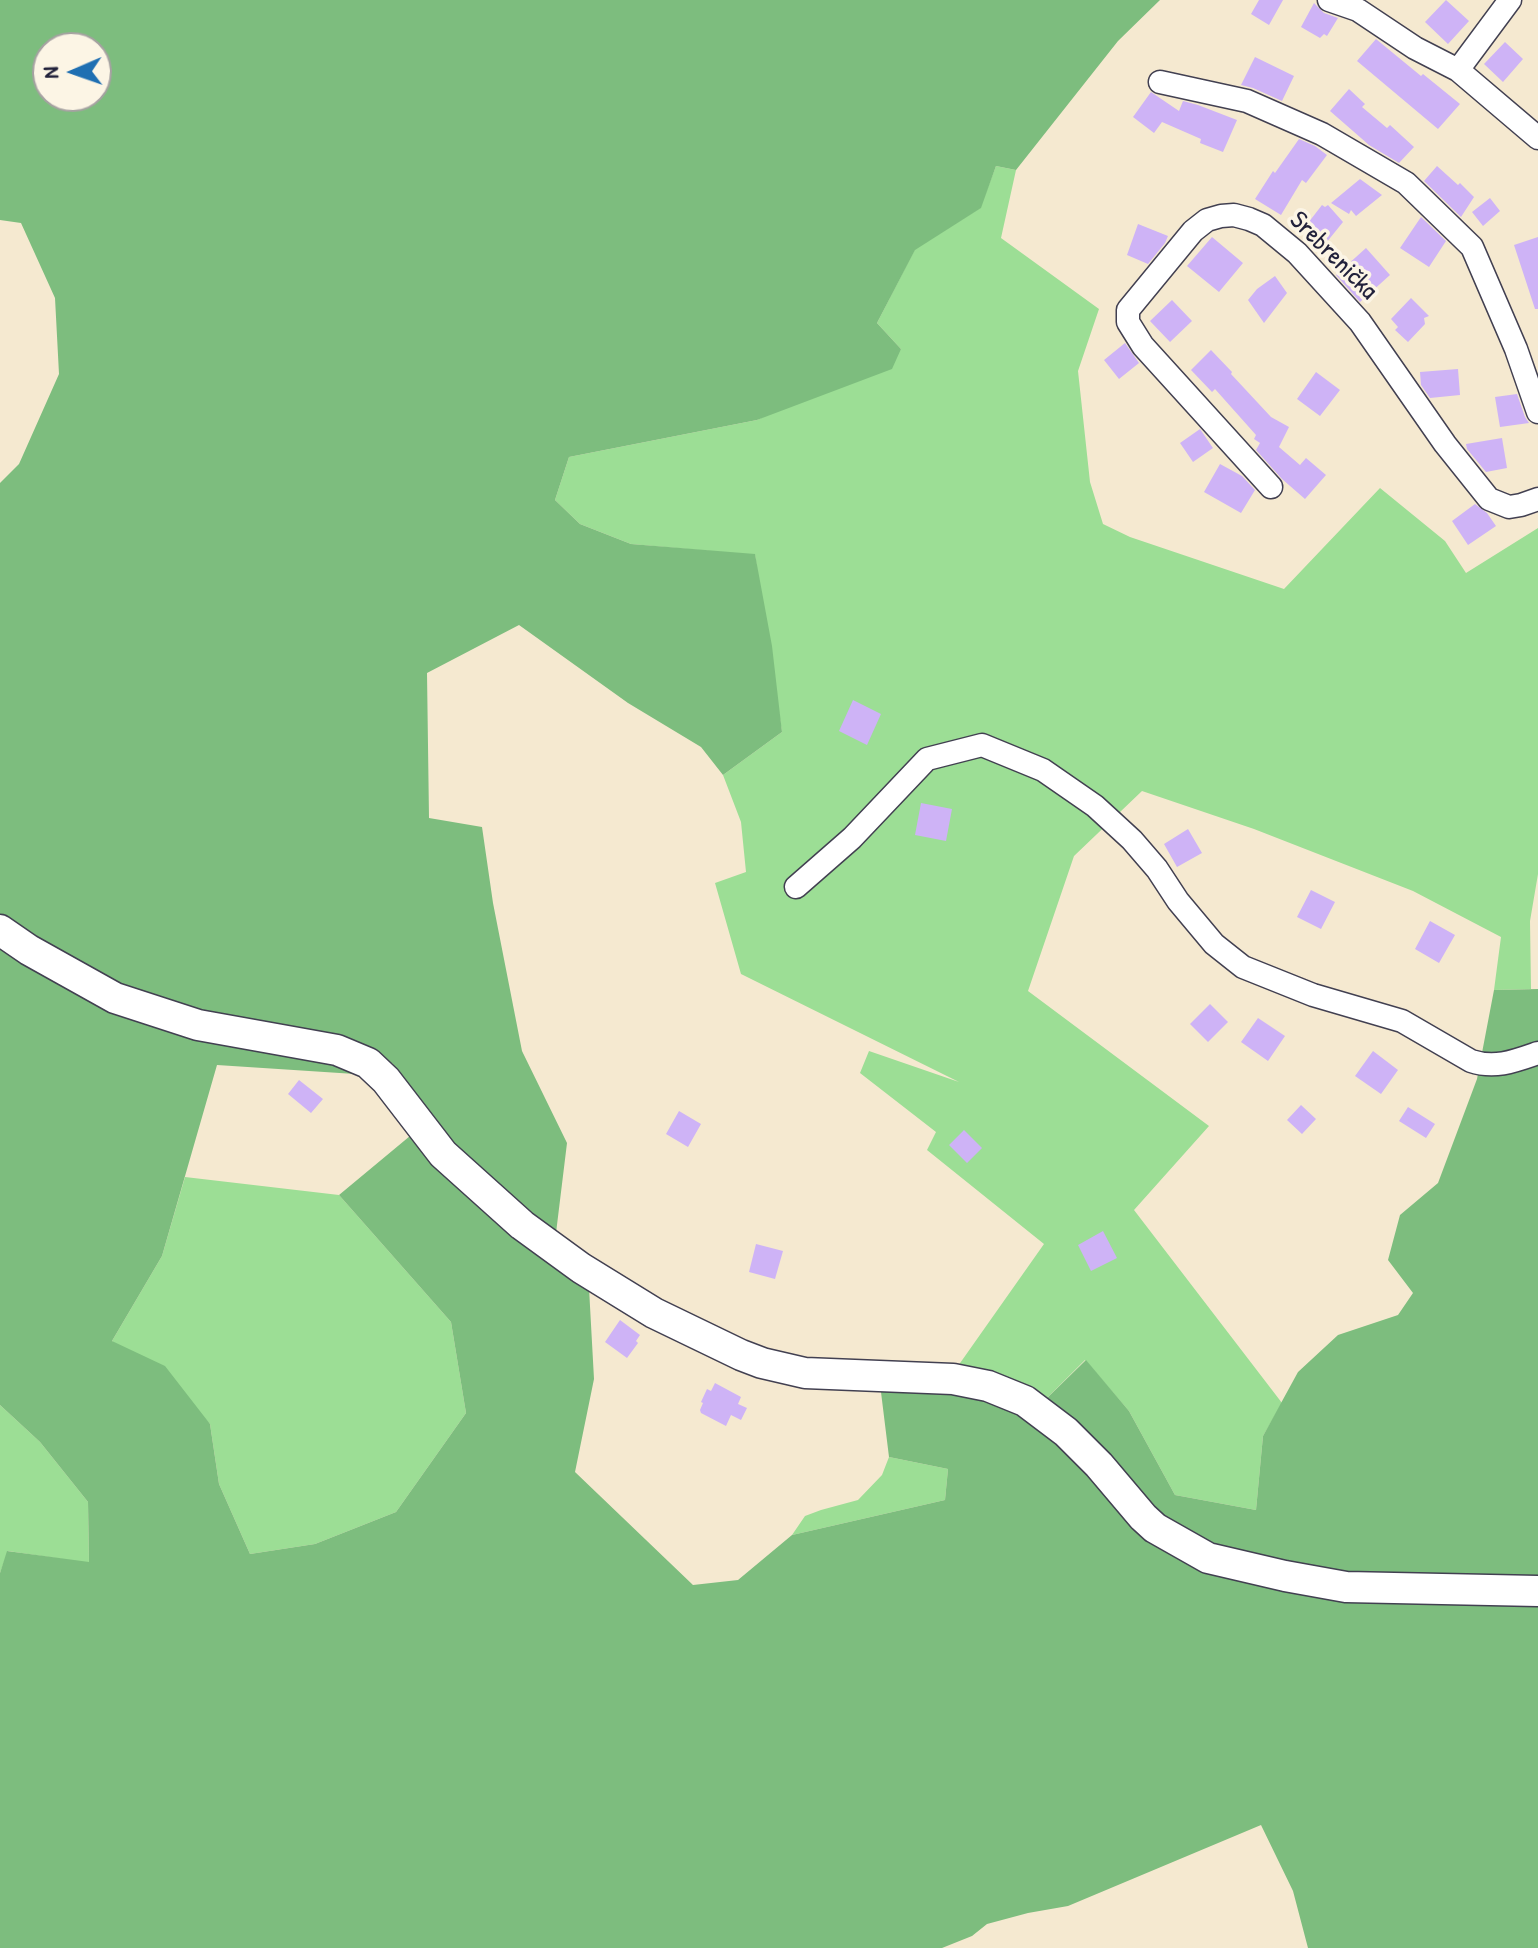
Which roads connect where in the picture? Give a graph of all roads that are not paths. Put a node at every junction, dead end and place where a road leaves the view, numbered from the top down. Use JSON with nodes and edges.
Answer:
{"nodes":[{"id":1,"x":1329,"y":0,"type":"edge"},
{"id":2,"x":1510,"y":0,"type":"edge"},
{"id":3,"x":1458,"y":70,"type":"junction"},
{"id":4,"x":1160,"y":82,"type":"dead end"},
{"id":5,"x":1538,"y":138,"type":"edge"},
{"id":6,"x":1538,"y":412,"type":"edge"},
{"id":7,"x":1271,"y":487,"type":"dead end"},
{"id":8,"x":1538,"y":499,"type":"edge"},
{"id":9,"x":796,"y":887,"type":"dead end"},
{"id":10,"x":0,"y":930,"type":"edge"},
{"id":11,"x":1538,"y":1053,"type":"edge"},
{"id":12,"x":1538,"y":1591,"type":"edge"}],
"edges":[{"from":1,"to":3,"type":"street"},
{"from":2,"to":3,"type":"street"},
{"from":3,"to":5,"type":"street"},
{"from":4,"to":6,"type":"street"},
{"from":7,"to":8,"type":"street","name":"Srebrenička"},
{"from":9,"to":11,"type":"street"},
{"from":10,"to":12,"type":"main road"}]}
